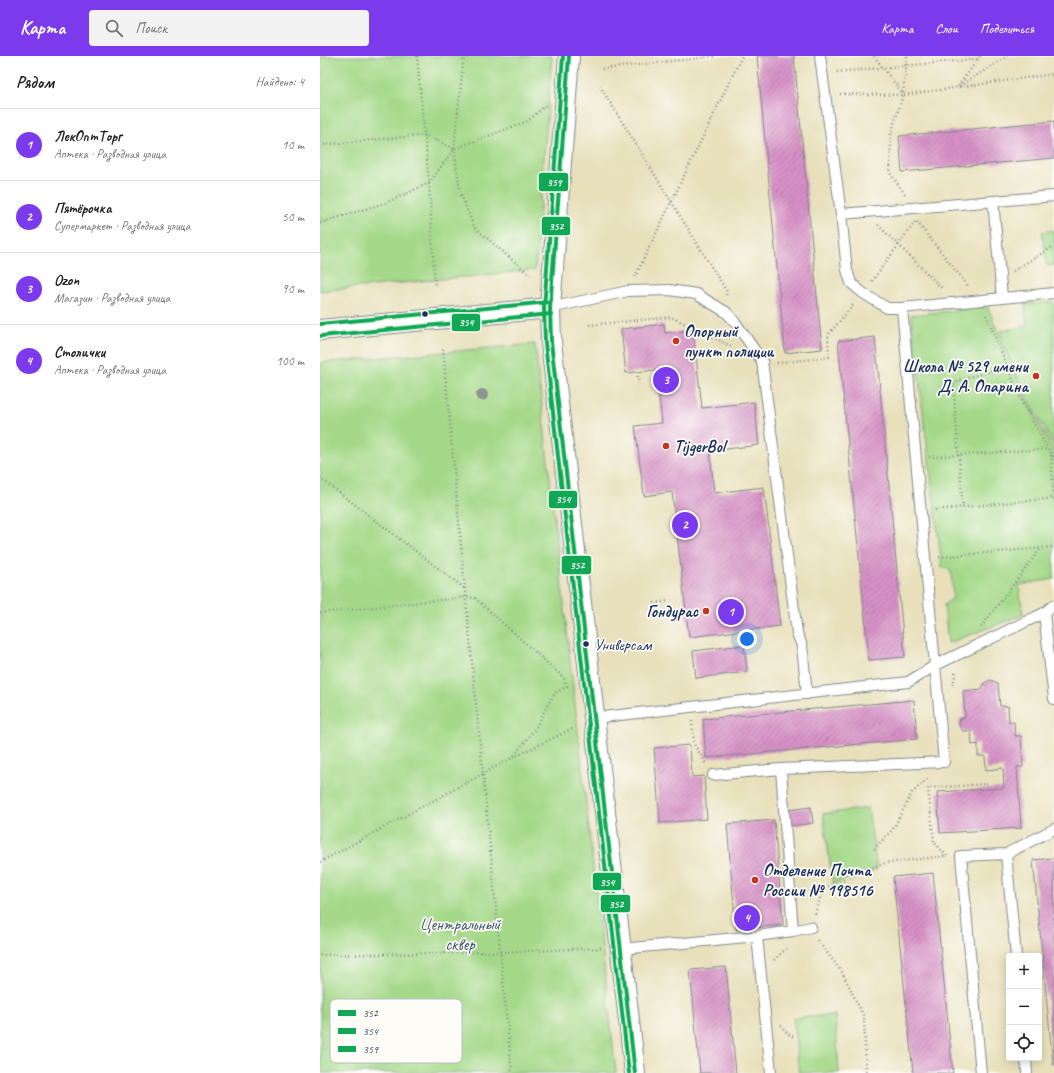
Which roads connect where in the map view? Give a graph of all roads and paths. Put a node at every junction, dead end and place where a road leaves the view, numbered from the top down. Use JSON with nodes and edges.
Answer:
{"nodes":[{"id":1,"x":417,"y":56,"type":"edge"},
{"id":2,"x":464,"y":56,"type":"edge"},
{"id":3,"x":569,"y":56,"type":"edge"},
{"id":4,"x":716,"y":56,"type":"edge"},
{"id":5,"x":742,"y":56,"type":"edge"},
{"id":6,"x":820,"y":56,"type":"edge"},
{"id":7,"x":874,"y":56,"type":"edge"},
{"id":8,"x":907,"y":56,"type":"edge"},
{"id":9,"x":1008,"y":56,"type":"edge"},
{"id":10,"x":979,"y":57,"type":"edge"},
{"id":11,"x":906,"y":66,"type":"junction"},
{"id":12,"x":883,"y":68,"type":"junction"},
{"id":13,"x":602,"y":69,"type":"dead end"},
{"id":14,"x":822,"y":74,"type":"junction"},
{"id":15,"x":1054,"y":74,"type":"edge"},
{"id":16,"x":600,"y":86,"type":"dead end"},
{"id":17,"x":958,"y":87,"type":"junction"},
{"id":18,"x":825,"y":93,"type":"junction"},
{"id":19,"x":903,"y":95,"type":"junction"},
{"id":20,"x":548,"y":103,"type":"dead end"},
{"id":21,"x":425,"y":136,"type":"junction"},
{"id":22,"x":320,"y":145,"type":"edge"},
{"id":23,"x":454,"y":149,"type":"junction"},
{"id":24,"x":429,"y":183,"type":"junction"},
{"id":25,"x":1054,"y":196,"type":"edge"},
{"id":26,"x":671,"y":201,"type":"junction"},
{"id":27,"x":993,"y":201,"type":"junction"},
{"id":28,"x":915,"y":208,"type":"junction"},
{"id":29,"x":841,"y":214,"type":"junction"},
{"id":30,"x":874,"y":221,"type":"dead end"},
{"id":31,"x":320,"y":224,"type":"edge"},
{"id":32,"x":898,"y":245,"type":"junction"},
{"id":33,"x":1054,"y":246,"type":"edge"},
{"id":34,"x":530,"y":275,"type":"dead end"},
{"id":35,"x":1000,"y":278,"type":"junction"},
{"id":36,"x":435,"y":287,"type":"dead end"},
{"id":37,"x":628,"y":291,"type":"junction"},
{"id":38,"x":863,"y":293,"type":"junction"},
{"id":39,"x":1054,"y":293,"type":"edge"},
{"id":40,"x":947,"y":294,"type":"dead end"},
{"id":41,"x":1002,"y":297,"type":"junction"},
{"id":42,"x":979,"y":300,"type":"junction"},
{"id":43,"x":550,"y":308,"type":"junction"},
{"id":44,"x":902,"y":308,"type":"junction"},
{"id":45,"x":726,"y":312,"type":"junction"},
{"id":46,"x":320,"y":330,"type":"edge"},
{"id":47,"x":443,"y":349,"type":"dead end"},
{"id":48,"x":1008,"y":366,"type":"junction"},
{"id":49,"x":637,"y":372,"type":"dead end"},
{"id":50,"x":639,"y":384,"type":"dead end"},
{"id":51,"x":1048,"y":449,"type":"junction"},
{"id":52,"x":1051,"y":454,"type":"junction"},
{"id":53,"x":958,"y":455,"type":"junction"},
{"id":54,"x":917,"y":458,"type":"junction"},
{"id":55,"x":1054,"y":459,"type":"edge"},
{"id":56,"x":320,"y":478,"type":"edge"},
{"id":57,"x":1054,"y":500,"type":"edge"},
{"id":58,"x":963,"y":508,"type":"junction"},
{"id":59,"x":922,"y":512,"type":"junction"},
{"id":60,"x":1054,"y":547,"type":"edge"},
{"id":61,"x":1041,"y":548,"type":"junction"},
{"id":62,"x":926,"y":558,"type":"junction"},
{"id":63,"x":465,"y":588,"type":"junction"},
{"id":64,"x":466,"y":597,"type":"junction"},
{"id":65,"x":670,"y":601,"type":"dead end"},
{"id":66,"x":654,"y":603,"type":"dead end"},
{"id":67,"x":1054,"y":605,"type":"edge"},
{"id":68,"x":320,"y":613,"type":"edge"},
{"id":69,"x":1044,"y":613,"type":"junction"},
{"id":70,"x":980,"y":628,"type":"dead end"},
{"id":71,"x":936,"y":665,"type":"junction"},
{"id":72,"x":807,"y":694,"type":"junction"},
{"id":73,"x":1054,"y":699,"type":"edge"},
{"id":74,"x":691,"y":706,"type":"junction"},
{"id":75,"x":594,"y":718,"type":"junction"},
{"id":76,"x":572,"y":728,"type":"dead end"},
{"id":77,"x":512,"y":758,"type":"junction"},
{"id":78,"x":781,"y":769,"type":"junction"},
{"id":79,"x":483,"y":774,"type":"junction"},
{"id":80,"x":713,"y":775,"type":"joint"},
{"id":81,"x":987,"y":784,"type":"dead end"},
{"id":82,"x":1054,"y":828,"type":"edge"},
{"id":83,"x":1006,"y":854,"type":"junction"},
{"id":84,"x":946,"y":856,"type":"junction"},
{"id":85,"x":961,"y":856,"type":"junction"},
{"id":86,"x":320,"y":862,"type":"edge"},
{"id":87,"x":811,"y":930,"type":"junction"},
{"id":88,"x":793,"y":931,"type":"junction"},
{"id":89,"x":757,"y":936,"type":"junction"},
{"id":90,"x":611,"y":949,"type":"junction"},
{"id":91,"x":500,"y":952,"type":"junction"},
{"id":92,"x":1016,"y":953,"type":"edge"},
{"id":93,"x":320,"y":956,"type":"edge"},
{"id":94,"x":762,"y":971,"type":"junction"},
{"id":95,"x":1026,"y":1061,"type":"edge"},
{"id":96,"x":512,"y":1073,"type":"edge"},
{"id":97,"x":635,"y":1073,"type":"edge"},
{"id":98,"x":771,"y":1073,"type":"edge"},
{"id":99,"x":866,"y":1073,"type":"edge"},
{"id":100,"x":981,"y":1073,"type":"edge"},
{"id":101,"x":1027,"y":1073,"type":"edge"}],
"edges":[{"from":1,"to":21,"type":"path"},
{"from":2,"to":23,"type":"path"},
{"from":3,"to":43,"type":"street"},
{"from":4,"to":13,"type":"path"},
{"from":5,"to":26,"type":"path"},
{"from":6,"to":14,"type":"lane"},
{"from":7,"to":12,"type":"path"},
{"from":8,"to":11,"type":"path"},
{"from":9,"to":17,"type":"path"},
{"from":10,"to":11,"type":"path"},
{"from":10,"to":17,"type":"path"},
{"from":11,"to":12,"type":"path"},
{"from":11,"to":19,"type":"path"},
{"from":12,"to":14,"type":"path"},
{"from":12,"to":19,"type":"path"},
{"from":14,"to":18,"type":"lane"},
{"from":15,"to":17,"type":"path"},
{"from":16,"to":26,"type":"path"},
{"from":17,"to":19,"type":"path"},
{"from":18,"to":19,"type":"path"},
{"from":18,"to":29,"type":"lane"},
{"from":19,"to":28,"type":"path"},
{"from":20,"to":23,"type":"path"},
{"from":21,"to":22,"type":"path"},
{"from":21,"to":23,"type":"path"},
{"from":21,"to":24,"type":"path"},
{"from":23,"to":24,"type":"path"},
{"from":23,"to":34,"type":"path"},
{"from":24,"to":31,"type":"path"},
{"from":24,"to":36,"type":"path"},
{"from":25,"to":27,"type":"lane"},
{"from":26,"to":37,"type":"path"},
{"from":26,"to":45,"type":"path"},
{"from":27,"to":28,"type":"lane"},
{"from":27,"to":35,"type":"lane"},
{"from":28,"to":29,"type":"lane"},
{"from":29,"to":38,"type":"lane"},
{"from":30,"to":32,"type":"path"},
{"from":32,"to":38,"type":"path"},
{"from":32,"to":40,"type":"path"},
{"from":32,"to":42,"type":"path"},
{"from":33,"to":35,"type":"path"},
{"from":35,"to":41,"type":"lane"},
{"from":37,"to":43,"type":"lane"},
{"from":37,"to":45,"type":"lane"},
{"from":38,"to":44,"type":"lane"},
{"from":39,"to":41,"type":"lane"},
{"from":41,"to":42,"type":"lane"},
{"from":42,"to":44,"type":"lane"},
{"from":42,"to":48,"type":"path"},
{"from":43,"to":46,"type":"street"},
{"from":43,"to":75,"type":"street"},
{"from":44,"to":54,"type":"lane"},
{"from":45,"to":72,"type":"lane"},
{"from":47,"to":63,"type":"path"},
{"from":48,"to":51,"type":"path"},
{"from":48,"to":53,"type":"path"},
{"from":49,"to":50,"type":"path"},
{"from":51,"to":52,"type":"path"},
{"from":51,"to":53,"type":"path"},
{"from":52,"to":55,"type":"path"},
{"from":52,"to":57,"type":"path"},
{"from":53,"to":54,"type":"path"},
{"from":53,"to":58,"type":"path"},
{"from":54,"to":59,"type":"lane"},
{"from":56,"to":63,"type":"path"},
{"from":57,"to":58,"type":"path"},
{"from":58,"to":59,"type":"path"},
{"from":59,"to":62,"type":"lane"},
{"from":60,"to":61,"type":"path"},
{"from":61,"to":62,"type":"path"},
{"from":61,"to":70,"type":"path"},
{"from":62,"to":71,"type":"lane"},
{"from":63,"to":64,"type":"path"},
{"from":64,"to":68,"type":"path"},
{"from":64,"to":77,"type":"path"},
{"from":64,"to":79,"type":"path"},
{"from":65,"to":66,"type":"path"},
{"from":67,"to":69,"type":"lane"},
{"from":69,"to":71,"type":"lane"},
{"from":69,"to":73,"type":"lane"},
{"from":71,"to":72,"type":"lane"},
{"from":71,"to":78,"type":"lane"},
{"from":72,"to":74,"type":"lane"},
{"from":74,"to":75,"type":"lane"},
{"from":74,"to":80,"type":"path"},
{"from":75,"to":90,"type":"street"},
{"from":76,"to":77,"type":"path"},
{"from":77,"to":79,"type":"path"},
{"from":78,"to":80,"type":"lane"},
{"from":78,"to":88,"type":"lane"},
{"from":79,"to":86,"type":"path"},
{"from":79,"to":91,"type":"path"},
{"from":81,"to":84,"type":"path"},
{"from":82,"to":83,"type":"lane"},
{"from":83,"to":85,"type":"lane"},
{"from":83,"to":92,"type":"lane"},
{"from":84,"to":85,"type":"path"},
{"from":84,"to":87,"type":"path"},
{"from":85,"to":100,"type":"lane"},
{"from":87,"to":88,"type":"lane"},
{"from":87,"to":94,"type":"path"},
{"from":87,"to":99,"type":"path"},
{"from":88,"to":89,"type":"lane"},
{"from":89,"to":90,"type":"lane"},
{"from":89,"to":94,"type":"lane"},
{"from":90,"to":91,"type":"path"},
{"from":90,"to":97,"type":"street"},
{"from":91,"to":93,"type":"path"},
{"from":91,"to":96,"type":"path"},
{"from":94,"to":98,"type":"lane"},
{"from":95,"to":101,"type":"lane"}]}
